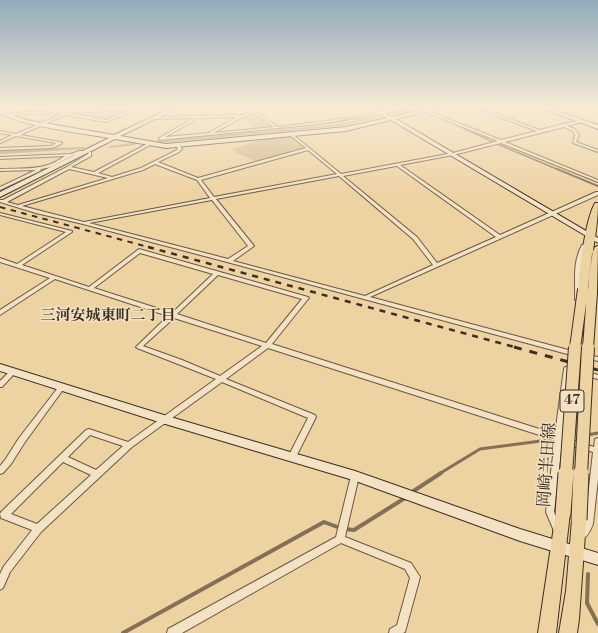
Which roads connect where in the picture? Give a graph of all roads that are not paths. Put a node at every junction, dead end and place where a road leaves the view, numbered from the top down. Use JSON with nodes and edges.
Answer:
{"nodes":[{"id":1,"x":13,"y":137,"type":"edge"},
{"id":2,"x":25,"y":137,"type":"edge"},
{"id":3,"x":106,"y":137,"type":"edge"},
{"id":4,"x":117,"y":137,"type":"edge"},
{"id":5,"x":164,"y":137,"type":"edge"},
{"id":6,"x":204,"y":137,"type":"junction"},
{"id":7,"x":208,"y":137,"type":"edge"},
{"id":8,"x":266,"y":137,"type":"edge"},
{"id":9,"x":294,"y":137,"type":"edge"},
{"id":10,"x":422,"y":137,"type":"edge"},
{"id":11,"x":491,"y":137,"type":"edge"},
{"id":12,"x":519,"y":137,"type":"edge"},
{"id":13,"x":576,"y":137,"type":"edge"},
{"id":14,"x":114,"y":138,"type":"junction"},
{"id":15,"x":502,"y":141,"type":"junction"},
{"id":16,"x":0,"y":142,"type":"edge"},
{"id":17,"x":149,"y":144,"type":"junction"},
{"id":18,"x":192,"y":144,"type":"junction"},
{"id":19,"x":178,"y":145,"type":"junction"},
{"id":20,"x":0,"y":149,"type":"edge"},
{"id":21,"x":308,"y":149,"type":"junction"},
{"id":22,"x":598,"y":151,"type":"edge"},
{"id":23,"x":87,"y":152,"type":"junction"},
{"id":24,"x":453,"y":154,"type":"junction"},
{"id":25,"x":72,"y":155,"type":"junction"},
{"id":26,"x":0,"y":158,"type":"edge"},
{"id":27,"x":156,"y":163,"type":"junction"},
{"id":28,"x":398,"y":165,"type":"junction"},
{"id":29,"x":43,"y":168,"type":"junction"},
{"id":30,"x":68,"y":168,"type":"junction"},
{"id":31,"x":0,"y":170,"type":"edge"},
{"id":32,"x":94,"y":174,"type":"junction"},
{"id":33,"x":340,"y":175,"type":"junction"},
{"id":34,"x":112,"y":177,"type":"junction"},
{"id":35,"x":198,"y":179,"type":"junction"},
{"id":36,"x":598,"y":181,"type":"edge"},
{"id":37,"x":0,"y":190,"type":"edge"},
{"id":38,"x":598,"y":193,"type":"edge"},
{"id":39,"x":215,"y":198,"type":"junction"},
{"id":40,"x":1,"y":199,"type":"edge"},
{"id":41,"x":598,"y":205,"type":"edge"},
{"id":42,"x":18,"y":206,"type":"junction"},
{"id":43,"x":0,"y":214,"type":"edge"},
{"id":44,"x":552,"y":214,"type":"junction"},
{"id":45,"x":84,"y":223,"type":"junction"},
{"id":46,"x":500,"y":237,"type":"junction"},
{"id":47,"x":593,"y":241,"type":"edge"},
{"id":48,"x":598,"y":249,"type":"edge"},
{"id":49,"x":0,"y":260,"type":"edge"},
{"id":50,"x":229,"y":261,"type":"junction"},
{"id":51,"x":17,"y":266,"type":"junction"},
{"id":52,"x":436,"y":266,"type":"junction"},
{"id":53,"x":216,"y":274,"type":"junction"},
{"id":54,"x":55,"y":277,"type":"junction"},
{"id":55,"x":91,"y":288,"type":"junction"},
{"id":56,"x":588,"y":291,"type":"junction"},
{"id":57,"x":364,"y":298,"type":"junction"},
{"id":58,"x":0,"y":313,"type":"edge"},
{"id":59,"x":173,"y":314,"type":"junction"},
{"id":60,"x":267,"y":346,"type":"junction"},
{"id":61,"x":571,"y":353,"type":"junction"},
{"id":62,"x":598,"y":359,"type":"edge"},
{"id":63,"x":0,"y":367,"type":"edge"},
{"id":64,"x":14,"y":371,"type":"junction"},
{"id":65,"x":598,"y":377,"type":"edge"},
{"id":66,"x":222,"y":380,"type":"junction"},
{"id":67,"x":0,"y":385,"type":"edge"},
{"id":68,"x":62,"y":387,"type":"junction"},
{"id":69,"x":166,"y":420,"type":"junction"},
{"id":70,"x":560,"y":439,"type":"junction"},
{"id":71,"x":598,"y":441,"type":"edge"},
{"id":72,"x":129,"y":445,"type":"junction"},
{"id":73,"x":597,"y":451,"type":"edge"},
{"id":74,"x":292,"y":457,"type":"junction"},
{"id":75,"x":62,"y":458,"type":"junction"},
{"id":76,"x":4,"y":461,"type":"edge"},
{"id":77,"x":0,"y":471,"type":"edge"},
{"id":78,"x":97,"y":474,"type":"junction"},
{"id":79,"x":355,"y":476,"type":"junction"},
{"id":80,"x":38,"y":529,"type":"junction"},
{"id":81,"x":340,"y":539,"type":"junction"},
{"id":82,"x":559,"y":539,"type":"junction"},
{"id":83,"x":576,"y":547,"type":"junction"},
{"id":84,"x":598,"y":558,"type":"edge"},
{"id":85,"x":0,"y":585,"type":"edge"},
{"id":86,"x":400,"y":631,"type":"edge"},
{"id":87,"x":172,"y":633,"type":"edge"},
{"id":88,"x":547,"y":633,"type":"edge"},
{"id":89,"x":568,"y":633,"type":"edge"}],
"edges":[{"from":1,"to":16,"type":"street"},
{"from":2,"to":20,"type":"street"},
{"from":3,"to":14,"type":"street"},
{"from":4,"to":14,"type":"street"},
{"from":5,"to":6,"type":"street"},
{"from":6,"to":7,"type":"street"},
{"from":6,"to":18,"type":"street"},
{"from":8,"to":18,"type":"street"},
{"from":9,"to":21,"type":"street"},
{"from":10,"to":24,"type":"street"},
{"from":11,"to":15,"type":"street"},
{"from":12,"to":15,"type":"street"},
{"from":13,"to":22,"type":"street"},
{"from":14,"to":17,"type":"street"},
{"from":14,"to":23,"type":"street"},
{"from":15,"to":24,"type":"street"},
{"from":15,"to":36,"type":"street"},
{"from":17,"to":19,"type":"street"},
{"from":17,"to":32,"type":"street"},
{"from":18,"to":19,"type":"street"},
{"from":19,"to":27,"type":"street"},
{"from":21,"to":33,"type":"street"},
{"from":21,"to":35,"type":"street"},
{"from":23,"to":25,"type":"street"},
{"from":23,"to":30,"type":"street"},
{"from":23,"to":40,"type":"street"},
{"from":24,"to":28,"type":"street"},
{"from":24,"to":44,"type":"street"},
{"from":25,"to":26,"type":"street"},
{"from":25,"to":29,"type":"street"},
{"from":27,"to":34,"type":"street"},
{"from":27,"to":35,"type":"street"},
{"from":28,"to":33,"type":"street"},
{"from":28,"to":46,"type":"street"},
{"from":29,"to":31,"type":"street"},
{"from":29,"to":37,"type":"street"},
{"from":30,"to":32,"type":"street"},
{"from":30,"to":40,"type":"street"},
{"from":32,"to":34,"type":"street"},
{"from":33,"to":39,"type":"street"},
{"from":33,"to":52,"type":"street"},
{"from":34,"to":42,"type":"street"},
{"from":35,"to":39,"type":"street"},
{"from":38,"to":44,"type":"street"},
{"from":39,"to":45,"type":"street"},
{"from":39,"to":50,"type":"street"},
{"from":40,"to":42,"type":"street"},
{"from":41,"to":47,"type":"main road","name":"岡崎半田線","number":"47"},
{"from":42,"to":45,"type":"street"},
{"from":43,"to":51,"type":"street"},
{"from":44,"to":46,"type":"street"},
{"from":44,"to":47,"type":"street"},
{"from":45,"to":50,"type":"street"},
{"from":46,"to":52,"type":"street"},
{"from":47,"to":56,"type":"main road","name":"岡崎半田線","number":"47"},
{"from":47,"to":61,"type":"street"},
{"from":48,"to":56,"type":"main road","name":"岡崎半田線","number":"47"},
{"from":49,"to":51,"type":"street"},
{"from":50,"to":57,"type":"street"},
{"from":51,"to":54,"type":"street"},
{"from":52,"to":57,"type":"street"},
{"from":53,"to":55,"type":"street"},
{"from":53,"to":59,"type":"street"},
{"from":53,"to":60,"type":"street"},
{"from":54,"to":55,"type":"street"},
{"from":54,"to":58,"type":"street"},
{"from":55,"to":59,"type":"street"},
{"from":56,"to":82,"type":"main road","name":"岡崎半田線","number":"47","bridge":true},
{"from":56,"to":83,"type":"main road","name":"岡崎半田線","number":"47","bridge":true},
{"from":57,"to":61,"type":"street"},
{"from":59,"to":60,"type":"street"},
{"from":59,"to":66,"type":"street"},
{"from":60,"to":66,"type":"street"},
{"from":60,"to":70,"type":"street"},
{"from":61,"to":62,"type":"street"},
{"from":63,"to":64,"type":"street"},
{"from":64,"to":67,"type":"street"},
{"from":64,"to":68,"type":"street"},
{"from":65,"to":70,"type":"street"},
{"from":66,"to":69,"type":"street"},
{"from":66,"to":74,"type":"street"},
{"from":68,"to":69,"type":"street"},
{"from":68,"to":76,"type":"street"},
{"from":69,"to":72,"type":"street"},
{"from":69,"to":74,"type":"street"},
{"from":70,"to":73,"type":"street"},
{"from":70,"to":82,"type":"street"},
{"from":71,"to":73,"type":"street"},
{"from":72,"to":75,"type":"street"},
{"from":72,"to":78,"type":"street"},
{"from":73,"to":83,"type":"street"},
{"from":74,"to":79,"type":"street"},
{"from":75,"to":78,"type":"street"},
{"from":75,"to":80,"type":"street"},
{"from":76,"to":77,"type":"street"},
{"from":78,"to":80,"type":"street"},
{"from":79,"to":81,"type":"street"},
{"from":79,"to":82,"type":"street"},
{"from":80,"to":85,"type":"street"},
{"from":81,"to":86,"type":"street"},
{"from":81,"to":87,"type":"street"},
{"from":82,"to":83,"type":"street"},
{"from":82,"to":88,"type":"main road","name":"岡崎半田線","number":"47"},
{"from":83,"to":84,"type":"street"},
{"from":83,"to":89,"type":"main road","name":"岡崎半田線","number":"47"}]}
